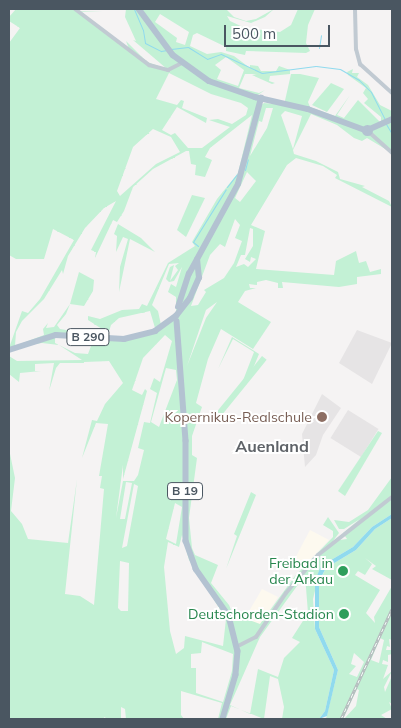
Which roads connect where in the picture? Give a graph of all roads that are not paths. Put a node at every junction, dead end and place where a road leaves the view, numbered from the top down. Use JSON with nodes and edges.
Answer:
{"nodes":[{"id":1,"x":75,"y":9,"type":"edge"},
{"id":2,"x":139,"y":9,"type":"edge"},
{"id":3,"x":355,"y":9,"type":"edge"},
{"id":4,"x":182,"y":63,"type":"junction"},
{"id":5,"x":392,"y":93,"type":"edge"},
{"id":6,"x":261,"y":100,"type":"junction"},
{"id":7,"x":392,"y":119,"type":"edge"},
{"id":8,"x":368,"y":131,"type":"junction"},
{"id":9,"x":392,"y":153,"type":"edge"},
{"id":10,"x":195,"y":269,"type":"junction"},
{"id":11,"x":178,"y":307,"type":"dead end"},
{"id":12,"x":178,"y":321,"type":"dead end"},
{"id":13,"x":9,"y":350,"type":"edge"},
{"id":14,"x":392,"y":497,"type":"edge"},
{"id":15,"x":241,"y":646,"type":"junction"},
{"id":16,"x":223,"y":719,"type":"edge"}],
"edges":[{"from":1,"to":4,"type":"street"},
{"from":2,"to":4,"type":"main road"},
{"from":3,"to":5,"type":"street"},
{"from":4,"to":6,"type":"main road"},
{"from":6,"to":8,"type":"main road"},
{"from":6,"to":10,"type":"main road"},
{"from":7,"to":8,"type":"main road"},
{"from":8,"to":9,"type":"street"},
{"from":10,"to":11,"type":"main road"},
{"from":10,"to":13,"type":"main road","number":"B 290"},
{"from":12,"to":15,"type":"main road","number":"B 19"},
{"from":14,"to":15,"type":"street"},
{"from":15,"to":16,"type":"main road","number":"B 19"}]}
